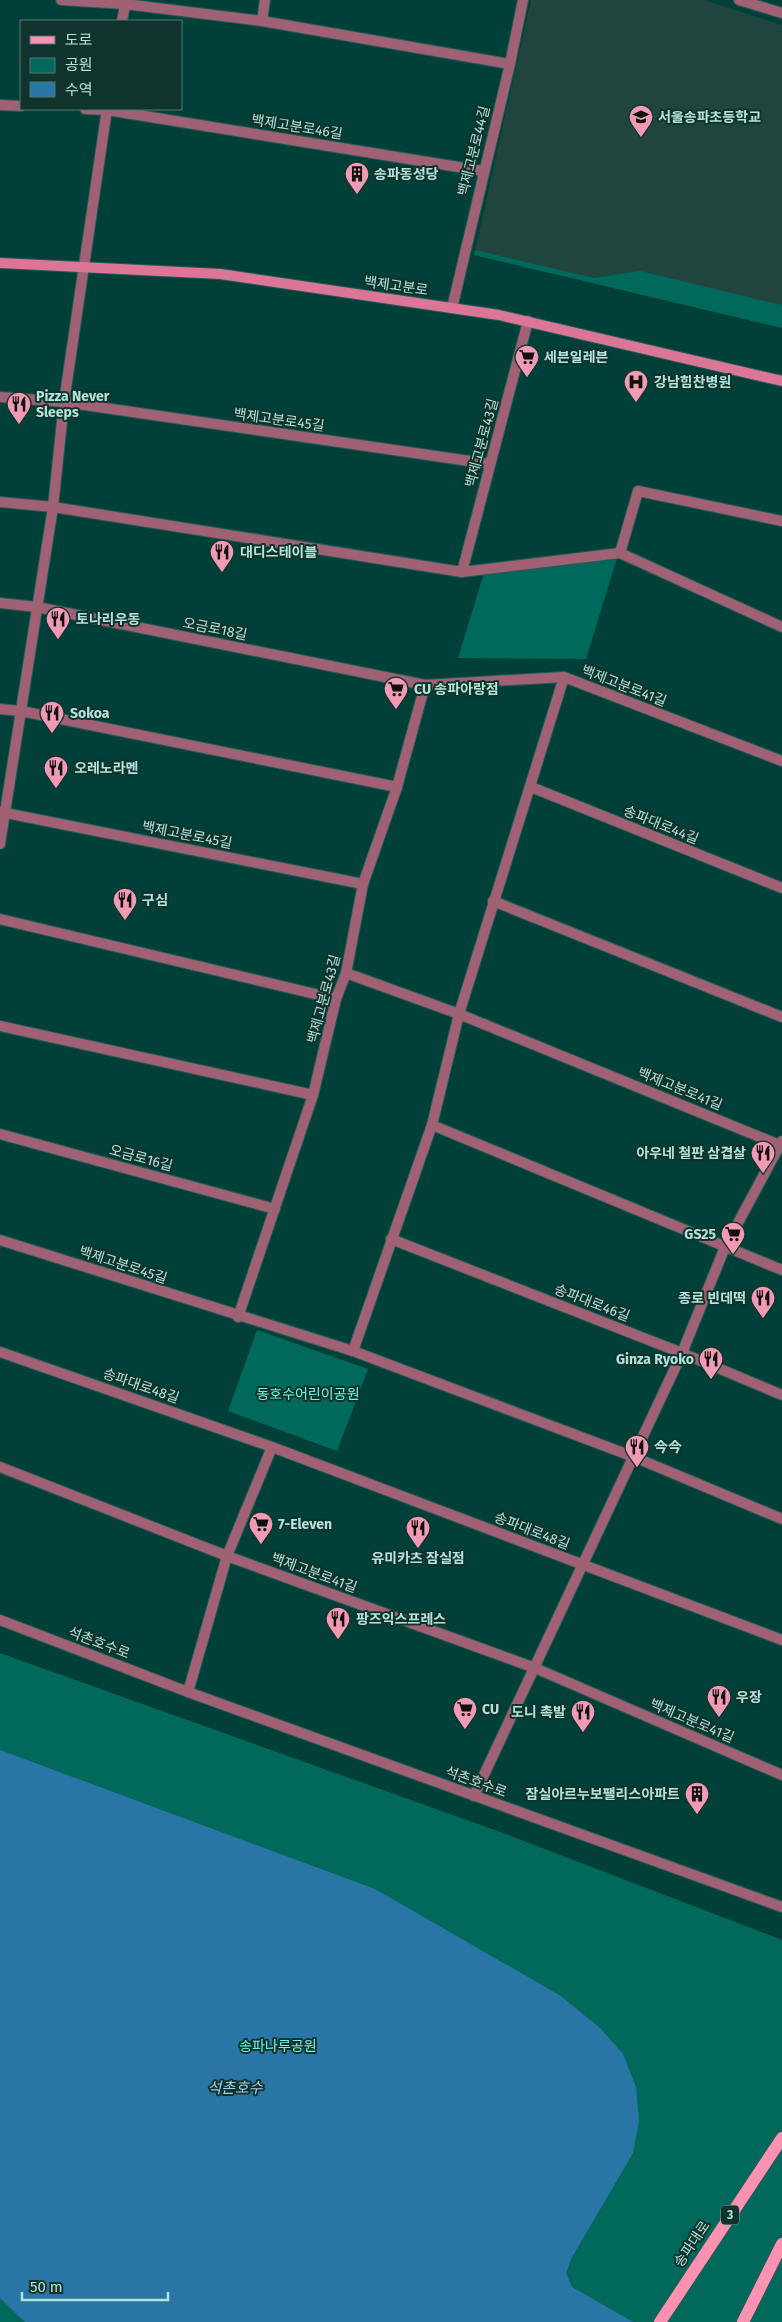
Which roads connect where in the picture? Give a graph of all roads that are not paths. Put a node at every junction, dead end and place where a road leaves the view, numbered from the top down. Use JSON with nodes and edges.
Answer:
{"nodes":[{"id":1,"x":62,"y":0,"type":"edge"},
{"id":2,"x":265,"y":0,"type":"edge"},
{"id":3,"x":523,"y":0,"type":"edge"},
{"id":4,"x":740,"y":0,"type":"edge"},
{"id":5,"x":125,"y":2,"type":"edge"},
{"id":6,"x":782,"y":13,"type":"edge"},
{"id":7,"x":122,"y":20,"type":"edge"},
{"id":8,"x":262,"y":20,"type":"junction"},
{"id":9,"x":510,"y":64,"type":"junction"},
{"id":10,"x":0,"y":104,"type":"edge"},
{"id":11,"x":20,"y":106,"type":"edge"},
{"id":12,"x":107,"y":110,"type":"edge"},
{"id":13,"x":113,"y":110,"type":"edge"},
{"id":14,"x":483,"y":171,"type":"junction"},
{"id":15,"x":0,"y":263,"type":"edge"},
{"id":16,"x":82,"y":267,"type":"junction"},
{"id":17,"x":452,"y":308,"type":"junction"},
{"id":18,"x":528,"y":321,"type":"junction"},
{"id":19,"x":782,"y":381,"type":"edge"},
{"id":20,"x":0,"y":397,"type":"edge"},
{"id":21,"x":64,"y":402,"type":"junction"},
{"id":22,"x":490,"y":464,"type":"junction"},
{"id":23,"x":0,"y":502,"type":"edge"},
{"id":24,"x":53,"y":507,"type":"junction"},
{"id":25,"x":782,"y":521,"type":"edge"},
{"id":26,"x":620,"y":553,"type":"junction"},
{"id":27,"x":462,"y":572,"type":"junction"},
{"id":28,"x":0,"y":602,"type":"edge"},
{"id":29,"x":37,"y":606,"type":"junction"},
{"id":30,"x":782,"y":627,"type":"edge"},
{"id":31,"x":564,"y":677,"type":"junction"},
{"id":32,"x":425,"y":685,"type":"junction"},
{"id":33,"x":0,"y":709,"type":"edge"},
{"id":34,"x":21,"y":711,"type":"junction"},
{"id":35,"x":782,"y":761,"type":"edge"},
{"id":36,"x":397,"y":787,"type":"junction"},
{"id":37,"x":531,"y":787,"type":"junction"},
{"id":38,"x":2,"y":812,"type":"edge"},
{"id":39,"x":0,"y":844,"type":"edge"},
{"id":40,"x":363,"y":884,"type":"junction"},
{"id":41,"x":782,"y":888,"type":"edge"},
{"id":42,"x":493,"y":901,"type":"junction"},
{"id":43,"x":0,"y":919,"type":"edge"},
{"id":44,"x":346,"y":973,"type":"junction"},
{"id":45,"x":336,"y":999,"type":"junction"},
{"id":46,"x":459,"y":1014,"type":"junction"},
{"id":47,"x":782,"y":1017,"type":"edge"},
{"id":48,"x":0,"y":1026,"type":"edge"},
{"id":49,"x":313,"y":1095,"type":"junction"},
{"id":50,"x":432,"y":1125,"type":"junction"},
{"id":51,"x":0,"y":1134,"type":"edge"},
{"id":52,"x":781,"y":1144,"type":"edge"},
{"id":53,"x":275,"y":1209,"type":"junction"},
{"id":54,"x":390,"y":1239,"type":"junction"},
{"id":55,"x":0,"y":1240,"type":"edge"},
{"id":56,"x":725,"y":1247,"type":"junction"},
{"id":57,"x":782,"y":1270,"type":"edge"},
{"id":58,"x":238,"y":1317,"type":"junction"},
{"id":59,"x":353,"y":1351,"type":"junction"},
{"id":60,"x":0,"y":1352,"type":"edge"},
{"id":61,"x":682,"y":1352,"type":"junction"},
{"id":62,"x":782,"y":1395,"type":"edge"},
{"id":63,"x":272,"y":1447,"type":"junction"},
{"id":64,"x":634,"y":1457,"type":"junction"},
{"id":65,"x":0,"y":1467,"type":"edge"},
{"id":66,"x":782,"y":1519,"type":"edge"},
{"id":67,"x":227,"y":1556,"type":"junction"},
{"id":68,"x":582,"y":1565,"type":"junction"},
{"id":69,"x":0,"y":1620,"type":"edge"},
{"id":70,"x":782,"y":1640,"type":"edge"},
{"id":71,"x":535,"y":1668,"type":"junction"},
{"id":72,"x":188,"y":1692,"type":"junction"},
{"id":73,"x":782,"y":1775,"type":"edge"},
{"id":74,"x":474,"y":1796,"type":"junction"},
{"id":75,"x":782,"y":1908,"type":"edge"},
{"id":76,"x":782,"y":2138,"type":"edge"},
{"id":77,"x":782,"y":2244,"type":"edge"},
{"id":78,"x":660,"y":2322,"type":"edge"},
{"id":79,"x":743,"y":2322,"type":"edge"}],
"edges":[{"from":1,"to":5,"type":"street"},
{"from":2,"to":8,"type":"street"},
{"from":3,"to":9,"type":"street","name":"백제고분로44길"},
{"from":4,"to":6,"type":"street"},
{"from":5,"to":7,"type":"street"},
{"from":5,"to":8,"type":"street"},
{"from":8,"to":9,"type":"street"},
{"from":9,"to":14,"type":"street","name":"백제고분로44길"},
{"from":10,"to":11,"type":"street"},
{"from":12,"to":16,"type":"street"},
{"from":13,"to":14,"type":"street","name":"백제고분로46길"},
{"from":14,"to":17,"type":"street","name":"백제고분로44길"},
{"from":15,"to":16,"type":"main road","name":"백제고분로"},
{"from":16,"to":17,"type":"main road","name":"백제고분로"},
{"from":16,"to":21,"type":"street"},
{"from":17,"to":18,"type":"main road","name":"백제고분로"},
{"from":18,"to":19,"type":"main road","name":"백제고분로"},
{"from":18,"to":22,"type":"street","name":"백제고분로43길"},
{"from":20,"to":21,"type":"street","name":"백제고분로45길"},
{"from":21,"to":22,"type":"street","name":"백제고분로45길"},
{"from":21,"to":24,"type":"street"},
{"from":22,"to":27,"type":"street","name":"백제고분로43길"},
{"from":23,"to":24,"type":"street"},
{"from":24,"to":27,"type":"street"},
{"from":24,"to":29,"type":"street"},
{"from":25,"to":26,"type":"street"},
{"from":26,"to":27,"type":"street"},
{"from":26,"to":30,"type":"street"},
{"from":28,"to":29,"type":"street","name":"오금로18길"},
{"from":29,"to":32,"type":"street","name":"오금로18길"},
{"from":29,"to":34,"type":"street"},
{"from":31,"to":32,"type":"street","name":"오금로18길"},
{"from":31,"to":35,"type":"street","name":"백제고분로41길"},
{"from":31,"to":37,"type":"street","name":"백제고분로41길"},
{"from":32,"to":36,"type":"street","name":"백제고분로43길"},
{"from":33,"to":34,"type":"street"},
{"from":34,"to":36,"type":"street"},
{"from":34,"to":38,"type":"street"},
{"from":36,"to":40,"type":"street","name":"백제고분로43길"},
{"from":37,"to":41,"type":"street","name":"송파대로44길"},
{"from":37,"to":42,"type":"street","name":"백제고분로41길"},
{"from":38,"to":39,"type":"street"},
{"from":38,"to":40,"type":"street","name":"백제고분로45길"},
{"from":40,"to":44,"type":"street","name":"백제고분로43길"},
{"from":42,"to":46,"type":"street","name":"백제고분로41길"},
{"from":42,"to":47,"type":"street"},
{"from":43,"to":45,"type":"street"},
{"from":44,"to":45,"type":"street","name":"백제고분로43길"},
{"from":44,"to":46,"type":"street","name":"백제고분로41길"},
{"from":45,"to":49,"type":"street","name":"백제고분로43길"},
{"from":46,"to":50,"type":"street","name":"백제고분로41길"},
{"from":46,"to":52,"type":"street","name":"백제고분로41길"},
{"from":48,"to":49,"type":"street"},
{"from":49,"to":53,"type":"street","name":"백제고분로43길"},
{"from":50,"to":54,"type":"street","name":"백제고분로41길"},
{"from":50,"to":56,"type":"street"},
{"from":51,"to":53,"type":"street","name":"오금로16길"},
{"from":52,"to":56,"type":"street","name":"백제고분로41길"},
{"from":53,"to":58,"type":"street","name":"백제고분로43길"},
{"from":54,"to":59,"type":"street","name":"백제고분로41길"},
{"from":54,"to":61,"type":"street","name":"송파대로46길"},
{"from":55,"to":58,"type":"street","name":"백제고분로45길"},
{"from":56,"to":57,"type":"street"},
{"from":56,"to":61,"type":"street","name":"백제고분로41길"},
{"from":58,"to":59,"type":"street"},
{"from":59,"to":64,"type":"street"},
{"from":60,"to":63,"type":"street","name":"송파대로48길"},
{"from":61,"to":62,"type":"street","name":"송파대로46길"},
{"from":61,"to":64,"type":"street","name":"백제고분로41길"},
{"from":63,"to":67,"type":"street"},
{"from":63,"to":68,"type":"street","name":"송파대로48길"},
{"from":64,"to":66,"type":"street"},
{"from":64,"to":68,"type":"street","name":"백제고분로41길"},
{"from":65,"to":67,"type":"street","name":"백제고분로41길"},
{"from":67,"to":71,"type":"street","name":"백제고분로41길"},
{"from":67,"to":72,"type":"street"},
{"from":68,"to":70,"type":"street","name":"송파대로48길"},
{"from":68,"to":71,"type":"street","name":"백제고분로41길"},
{"from":69,"to":72,"type":"street","name":"석촌호수로"},
{"from":71,"to":73,"type":"street","name":"백제고분로41길"},
{"from":71,"to":74,"type":"street","name":"백제고분로41길"},
{"from":72,"to":74,"type":"street","name":"석촌호수로"},
{"from":74,"to":75,"type":"street","name":"석촌호수로"},
{"from":76,"to":78,"type":"main road","name":"송파대로","number":"3"},
{"from":77,"to":79,"type":"main road"}]}
